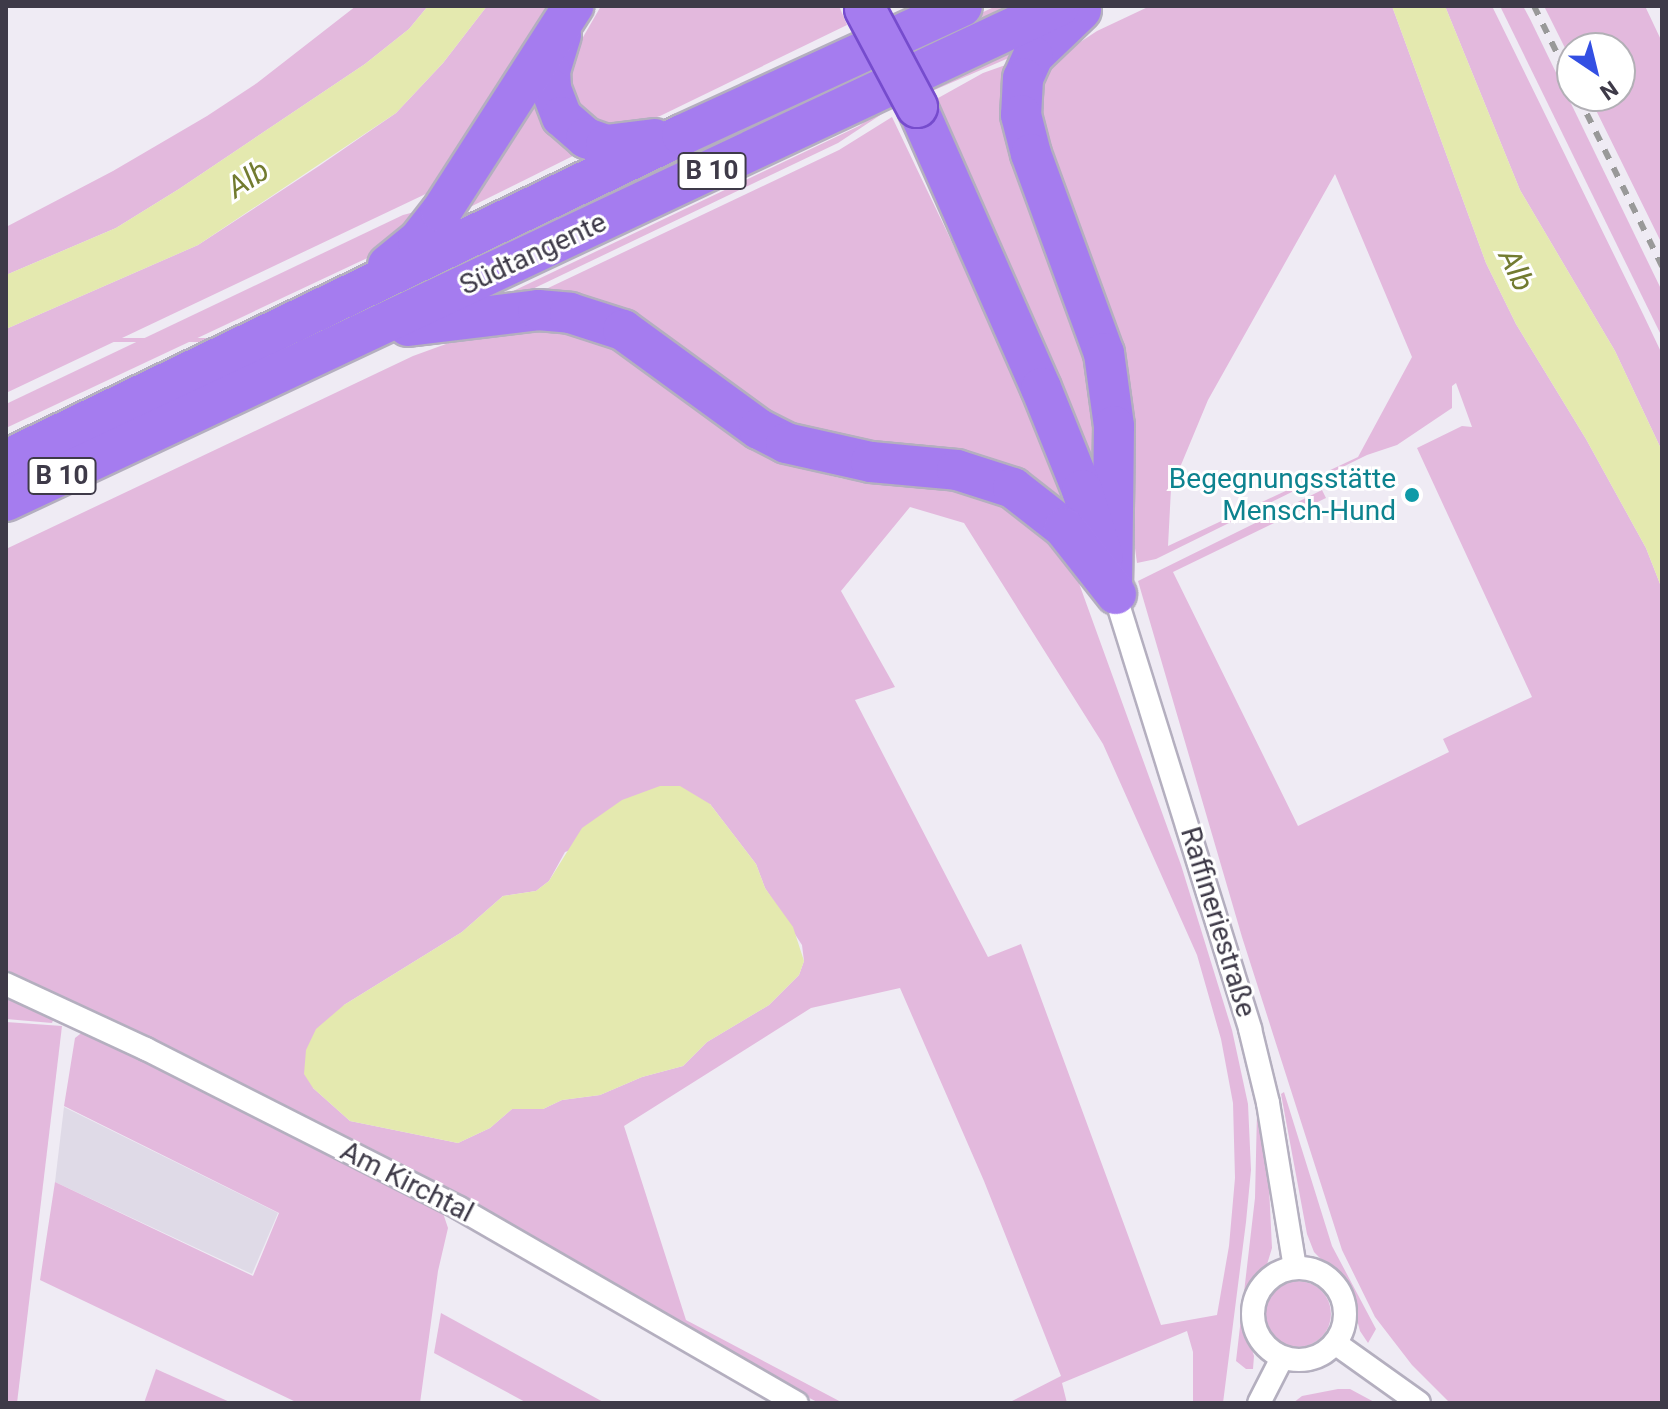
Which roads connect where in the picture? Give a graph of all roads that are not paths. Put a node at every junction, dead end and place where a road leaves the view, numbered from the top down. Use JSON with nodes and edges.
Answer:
{"nodes":[{"id":1,"x":574,"y":6,"type":"edge"},
{"id":2,"x":962,"y":6,"type":"edge"},
{"id":3,"x":1059,"y":6,"type":"edge"},
{"id":4,"x":1085,"y":6,"type":"edge"},
{"id":5,"x":864,"y":8,"type":"edge"},
{"id":6,"x":682,"y":135,"type":"junction"},
{"id":7,"x":355,"y":316,"type":"junction"},
{"id":8,"x":15,"y":454,"type":"edge"},
{"id":9,"x":6,"y":501,"type":"edge"},
{"id":10,"x":1114,"y":589,"type":"junction"},
{"id":11,"x":6,"y":984,"type":"edge"},
{"id":12,"x":1295,"y":1267,"type":"junction"},
{"id":13,"x":1335,"y":1343,"type":"junction"},
{"id":14,"x":1282,"y":1358,"type":"junction"},
{"id":15,"x":797,"y":1403,"type":"edge"},
{"id":16,"x":1259,"y":1403,"type":"edge"},
{"id":17,"x":1419,"y":1403,"type":"edge"}],
"edges":[{"from":1,"to":6,"type":"highway"},
{"from":1,"to":7,"type":"highway"},
{"from":2,"to":6,"type":"highway","name":"Südtangente","number":"B 10"},
{"from":3,"to":7,"type":"highway","name":"Südtangente","number":"B 10"},
{"from":4,"to":10,"type":"highway"},
{"from":5,"to":10,"type":"highway","bridge":true},
{"from":6,"to":7,"type":"highway","name":"Südtangente","number":"B 10"},
{"from":7,"to":8,"type":"highway","name":"Südtangente","number":"B 10"},
{"from":7,"to":9,"type":"highway","name":"Südtangente","number":"B 10"},
{"from":7,"to":10,"type":"highway"},
{"from":10,"to":12,"type":"street","name":"Raffineriestraße"},
{"from":11,"to":15,"type":"street","name":"Am Kirchtal"},
{"from":12,"to":13,"type":"street"},
{"from":12,"to":14,"type":"street"},
{"from":13,"to":14,"type":"street"},
{"from":13,"to":17,"type":"street"},
{"from":14,"to":16,"type":"street"}]}
